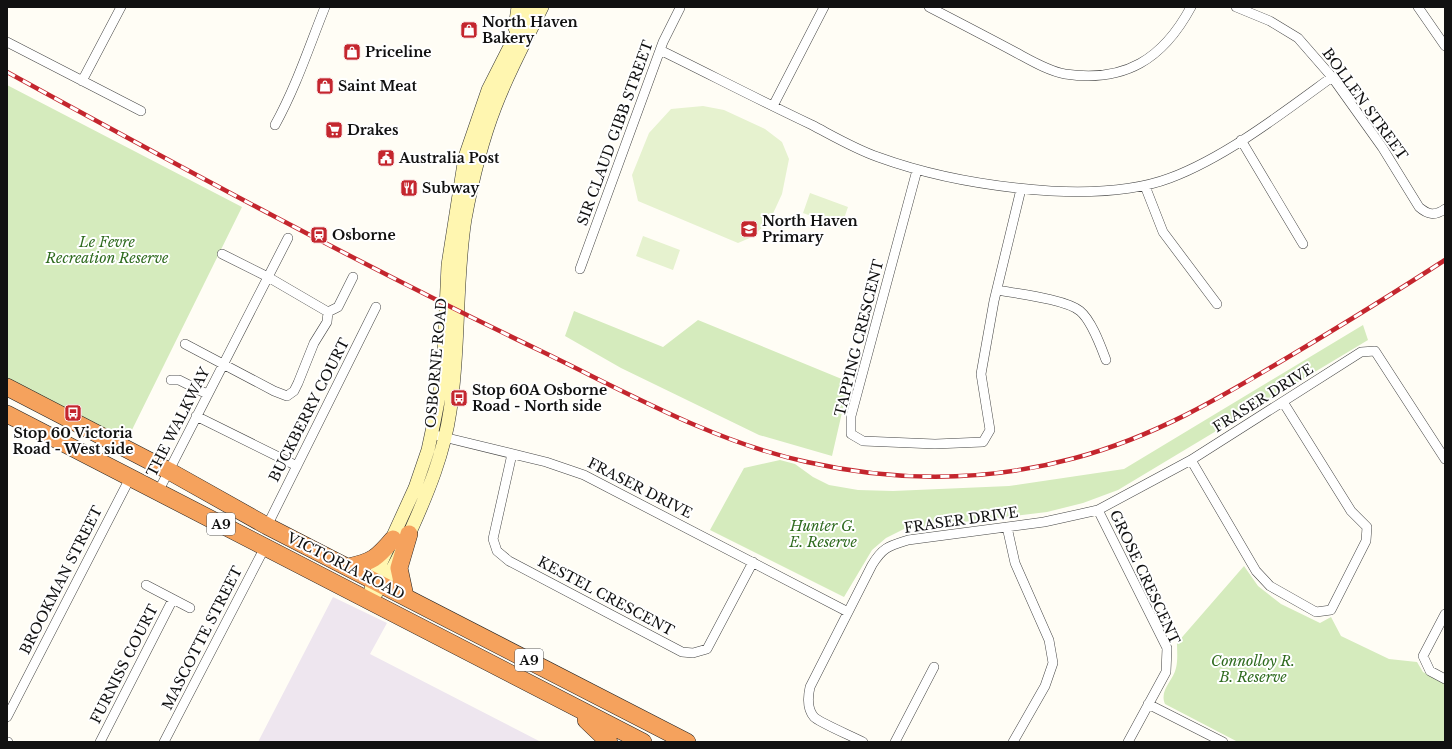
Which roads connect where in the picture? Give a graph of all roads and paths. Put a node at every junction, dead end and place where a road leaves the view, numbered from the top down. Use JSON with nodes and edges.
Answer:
{"nodes":[{"id":1,"x":121,"y":7,"type":"edge"},
{"id":2,"x":325,"y":7,"type":"edge"},
{"id":3,"x":518,"y":7,"type":"edge"},
{"id":4,"x":824,"y":7,"type":"edge"},
{"id":5,"x":929,"y":7,"type":"edge"},
{"id":6,"x":1191,"y":7,"type":"edge"},
{"id":7,"x":1236,"y":7,"type":"edge"},
{"id":8,"x":1418,"y":7,"type":"edge"},
{"id":9,"x":539,"y":8,"type":"edge"},
{"id":10,"x":680,"y":8,"type":"edge"},
{"id":11,"x":514,"y":38,"type":"junction"},
{"id":12,"x":7,"y":42,"type":"edge"},
{"id":13,"x":1445,"y":46,"type":"edge"},
{"id":14,"x":660,"y":50,"type":"junction"},
{"id":15,"x":1332,"y":77,"type":"junction"},
{"id":16,"x":82,"y":81,"type":"junction"},
{"id":17,"x":773,"y":106,"type":"junction"},
{"id":18,"x":142,"y":111,"type":"dead end"},
{"id":19,"x":275,"y":125,"type":"dead end"},
{"id":20,"x":1241,"y":140,"type":"junction"},
{"id":21,"x":480,"y":149,"type":"junction"},
{"id":22,"x":465,"y":157,"type":"junction"},
{"id":23,"x":917,"y":170,"type":"junction"},
{"id":24,"x":473,"y":176,"type":"junction"},
{"id":25,"x":1145,"y":186,"type":"junction"},
{"id":26,"x":1021,"y":189,"type":"junction"},
{"id":27,"x":1442,"y":211,"type":"edge"},
{"id":28,"x":288,"y":238,"type":"dead end"},
{"id":29,"x":1303,"y":244,"type":"dead end"},
{"id":30,"x":222,"y":254,"type":"dead end"},
{"id":31,"x":580,"y":269,"type":"dead end"},
{"id":32,"x":268,"y":277,"type":"junction"},
{"id":33,"x":353,"y":277,"type":"dead end"},
{"id":34,"x":997,"y":290,"type":"junction"},
{"id":35,"x":1217,"y":304,"type":"dead end"},
{"id":36,"x":376,"y":307,"type":"dead end"},
{"id":37,"x":328,"y":312,"type":"junction"},
{"id":38,"x":185,"y":344,"type":"dead end"},
{"id":39,"x":1106,"y":360,"type":"dead end"},
{"id":40,"x":223,"y":364,"type":"junction"},
{"id":41,"x":171,"y":380,"type":"dead end"},
{"id":42,"x":8,"y":390,"type":"edge"},
{"id":43,"x":207,"y":394,"type":"junction"},
{"id":44,"x":1283,"y":402,"type":"junction"},
{"id":45,"x":7,"y":414,"type":"edge"},
{"id":46,"x":196,"y":416,"type":"junction"},
{"id":47,"x":431,"y":434,"type":"junction"},
{"id":48,"x":445,"y":437,"type":"junction"},
{"id":49,"x":512,"y":454,"type":"junction"},
{"id":50,"x":1445,"y":459,"type":"edge"},
{"id":51,"x":1191,"y":460,"type":"junction"},
{"id":52,"x":297,"y":466,"type":"junction"},
{"id":53,"x":169,"y":471,"type":"junction"},
{"id":54,"x":130,"y":478,"type":"junction"},
{"id":55,"x":158,"y":492,"type":"junction"},
{"id":56,"x":1098,"y":510,"type":"junction"},
{"id":57,"x":267,"y":526,"type":"junction"},
{"id":58,"x":1007,"y":527,"type":"junction"},
{"id":59,"x":409,"y":534,"type":"junction"},
{"id":60,"x":393,"y":539,"type":"junction"},
{"id":61,"x":265,"y":547,"type":"junction"},
{"id":62,"x":753,"y":562,"type":"junction"},
{"id":63,"x":348,"y":567,"type":"junction"},
{"id":64,"x":378,"y":583,"type":"junction"},
{"id":65,"x":146,"y":585,"type":"dead end"},
{"id":66,"x":405,"y":596,"type":"junction"},
{"id":67,"x":173,"y":599,"type":"junction"},
{"id":68,"x":370,"y":600,"type":"junction"},
{"id":69,"x":190,"y":608,"type":"dead end"},
{"id":70,"x":848,"y":612,"type":"junction"},
{"id":71,"x":1445,"y":614,"type":"edge"},
{"id":72,"x":934,"y":667,"type":"dead end"},
{"id":73,"x":1445,"y":679,"type":"edge"},
{"id":74,"x":1148,"y":704,"type":"junction"},
{"id":75,"x":570,"y":705,"type":"junction"},
{"id":76,"x":7,"y":717,"type":"edge"},
{"id":77,"x":654,"y":724,"type":"junction"},
{"id":78,"x":100,"y":742,"type":"edge"},
{"id":79,"x":164,"y":742,"type":"edge"},
{"id":80,"x":610,"y":742,"type":"edge"},
{"id":81,"x":644,"y":742,"type":"edge"},
{"id":82,"x":687,"y":742,"type":"edge"},
{"id":83,"x":863,"y":742,"type":"edge"},
{"id":84,"x":895,"y":742,"type":"edge"},
{"id":85,"x":1013,"y":742,"type":"edge"},
{"id":86,"x":1128,"y":742,"type":"edge"},
{"id":87,"x":1223,"y":742,"type":"edge"}],
"edges":[{"from":1,"to":16,"type":"street"},
{"from":2,"to":19,"type":"street"},
{"from":3,"to":11,"type":"street"},
{"from":4,"to":17,"type":"street"},
{"from":5,"to":6,"type":"street"},
{"from":7,"to":15,"type":"street","name":"BOLLEN STREET"},
{"from":8,"to":13,"type":"street"},
{"from":9,"to":11,"type":"street","name":"OSBORNE ROAD"},
{"from":9,"to":21,"type":"street","name":"OSBORNE ROAD"},
{"from":10,"to":14,"type":"street","name":"SIR CLAUD GIBB STREET"},
{"from":11,"to":22,"type":"street","name":"OSBORNE ROAD"},
{"from":12,"to":16,"type":"street"},
{"from":14,"to":17,"type":"street"},
{"from":14,"to":31,"type":"street","name":"SIR CLAUD GIBB STREET"},
{"from":15,"to":20,"type":"street"},
{"from":15,"to":27,"type":"street","name":"BOLLEN STREET"},
{"from":16,"to":18,"type":"street"},
{"from":17,"to":23,"type":"street"},
{"from":20,"to":25,"type":"street"},
{"from":20,"to":29,"type":"street"},
{"from":21,"to":22,"type":"street"},
{"from":21,"to":24,"type":"street","name":"OSBORNE ROAD"},
{"from":22,"to":24,"type":"street"},
{"from":22,"to":47,"type":"street","name":"OSBORNE ROAD"},
{"from":23,"to":26,"type":"street"},
{"from":23,"to":34,"type":"street","name":"TAPPING CRESCENT"},
{"from":24,"to":48,"type":"street","name":"OSBORNE ROAD"},
{"from":25,"to":26,"type":"street"},
{"from":25,"to":35,"type":"street"},
{"from":26,"to":34,"type":"street","name":"TAPPING CRESCENT"},
{"from":28,"to":32,"type":"street","name":"THE WALKWAY"},
{"from":30,"to":32,"type":"street"},
{"from":32,"to":37,"type":"street"},
{"from":32,"to":40,"type":"street","name":"THE WALKWAY"},
{"from":33,"to":37,"type":"street"},
{"from":34,"to":39,"type":"street"},
{"from":36,"to":52,"type":"street","name":"BUCKBERRY COURT"},
{"from":37,"to":40,"type":"street","name":"THE WALKWAY"},
{"from":38,"to":40,"type":"street"},
{"from":40,"to":43,"type":"street","name":"THE WALKWAY"},
{"from":41,"to":43,"type":"street"},
{"from":42,"to":53,"type":"highway","name":"VICTORIA ROAD","number":"A9"},
{"from":43,"to":46,"type":"street","name":"THE WALKWAY"},
{"from":44,"to":50,"type":"street","name":"FRASER DRIVE"},
{"from":44,"to":51,"type":"street","name":"FRASER DRIVE"},
{"from":44,"to":51,"type":"street"},
{"from":45,"to":54,"type":"highway","name":"VICTORIA ROAD","number":"A9"},
{"from":46,"to":52,"type":"street"},
{"from":46,"to":53,"type":"street","name":"THE WALKWAY"},
{"from":47,"to":48,"type":"street","name":"FRASER DRIVE"},
{"from":47,"to":60,"type":"street","name":"OSBORNE ROAD"},
{"from":48,"to":49,"type":"street","name":"FRASER DRIVE"},
{"from":48,"to":59,"type":"street","name":"OSBORNE ROAD"},
{"from":49,"to":62,"type":"street","name":"FRASER DRIVE"},
{"from":49,"to":62,"type":"street","name":"KESTEL CRESCENT"},
{"from":51,"to":56,"type":"street","name":"FRASER DRIVE"},
{"from":52,"to":57,"type":"street","name":"BUCKBERRY COURT"},
{"from":53,"to":55,"type":"street","name":"THE WALKWAY"},
{"from":53,"to":57,"type":"highway","name":"VICTORIA ROAD","number":"A9"},
{"from":54,"to":55,"type":"highway","name":"VICTORIA ROAD","number":"A9"},
{"from":54,"to":76,"type":"street","name":"BROOKMAN STREET"},
{"from":55,"to":61,"type":"highway","name":"VICTORIA ROAD","number":"A9"},
{"from":56,"to":58,"type":"street","name":"FRASER DRIVE"},
{"from":56,"to":74,"type":"street","name":"GROSE CRESCENT"},
{"from":57,"to":63,"type":"highway","name":"VICTORIA ROAD","number":"A9"},
{"from":58,"to":70,"type":"street","name":"FRASER DRIVE"},
{"from":58,"to":85,"type":"street"},
{"from":59,"to":64,"type":"street","name":"OSBORNE ROAD"},
{"from":59,"to":66,"type":"highway"},
{"from":60,"to":63,"type":"highway"},
{"from":60,"to":64,"type":"street","name":"OSBORNE ROAD"},
{"from":61,"to":68,"type":"highway","name":"VICTORIA ROAD","number":"A9"},
{"from":61,"to":79,"type":"street","name":"MASCOTTE STREET"},
{"from":62,"to":70,"type":"street","name":"FRASER DRIVE"},
{"from":63,"to":64,"type":"highway","name":"VICTORIA ROAD","number":"A9"},
{"from":64,"to":66,"type":"highway","name":"VICTORIA ROAD","number":"A9"},
{"from":64,"to":68,"type":"street","name":"OSBORNE ROAD"},
{"from":65,"to":67,"type":"street","name":"FURNISS COURT"},
{"from":66,"to":77,"type":"highway","name":"VICTORIA ROAD","number":"A9"},
{"from":67,"to":69,"type":"street","name":"FURNISS COURT"},
{"from":67,"to":78,"type":"street","name":"FURNISS COURT"},
{"from":68,"to":75,"type":"highway","name":"VICTORIA ROAD","number":"A9"},
{"from":70,"to":83,"type":"street"},
{"from":71,"to":73,"type":"street"},
{"from":72,"to":84,"type":"street"},
{"from":74,"to":86,"type":"street","name":"GROSE CRESCENT"},
{"from":74,"to":87,"type":"street"},
{"from":75,"to":80,"type":"highway"},
{"from":75,"to":81,"type":"highway","name":"VICTORIA ROAD","number":"A9"},
{"from":77,"to":81,"type":"street"},
{"from":77,"to":82,"type":"highway","name":"VICTORIA ROAD","number":"A9"}]}
